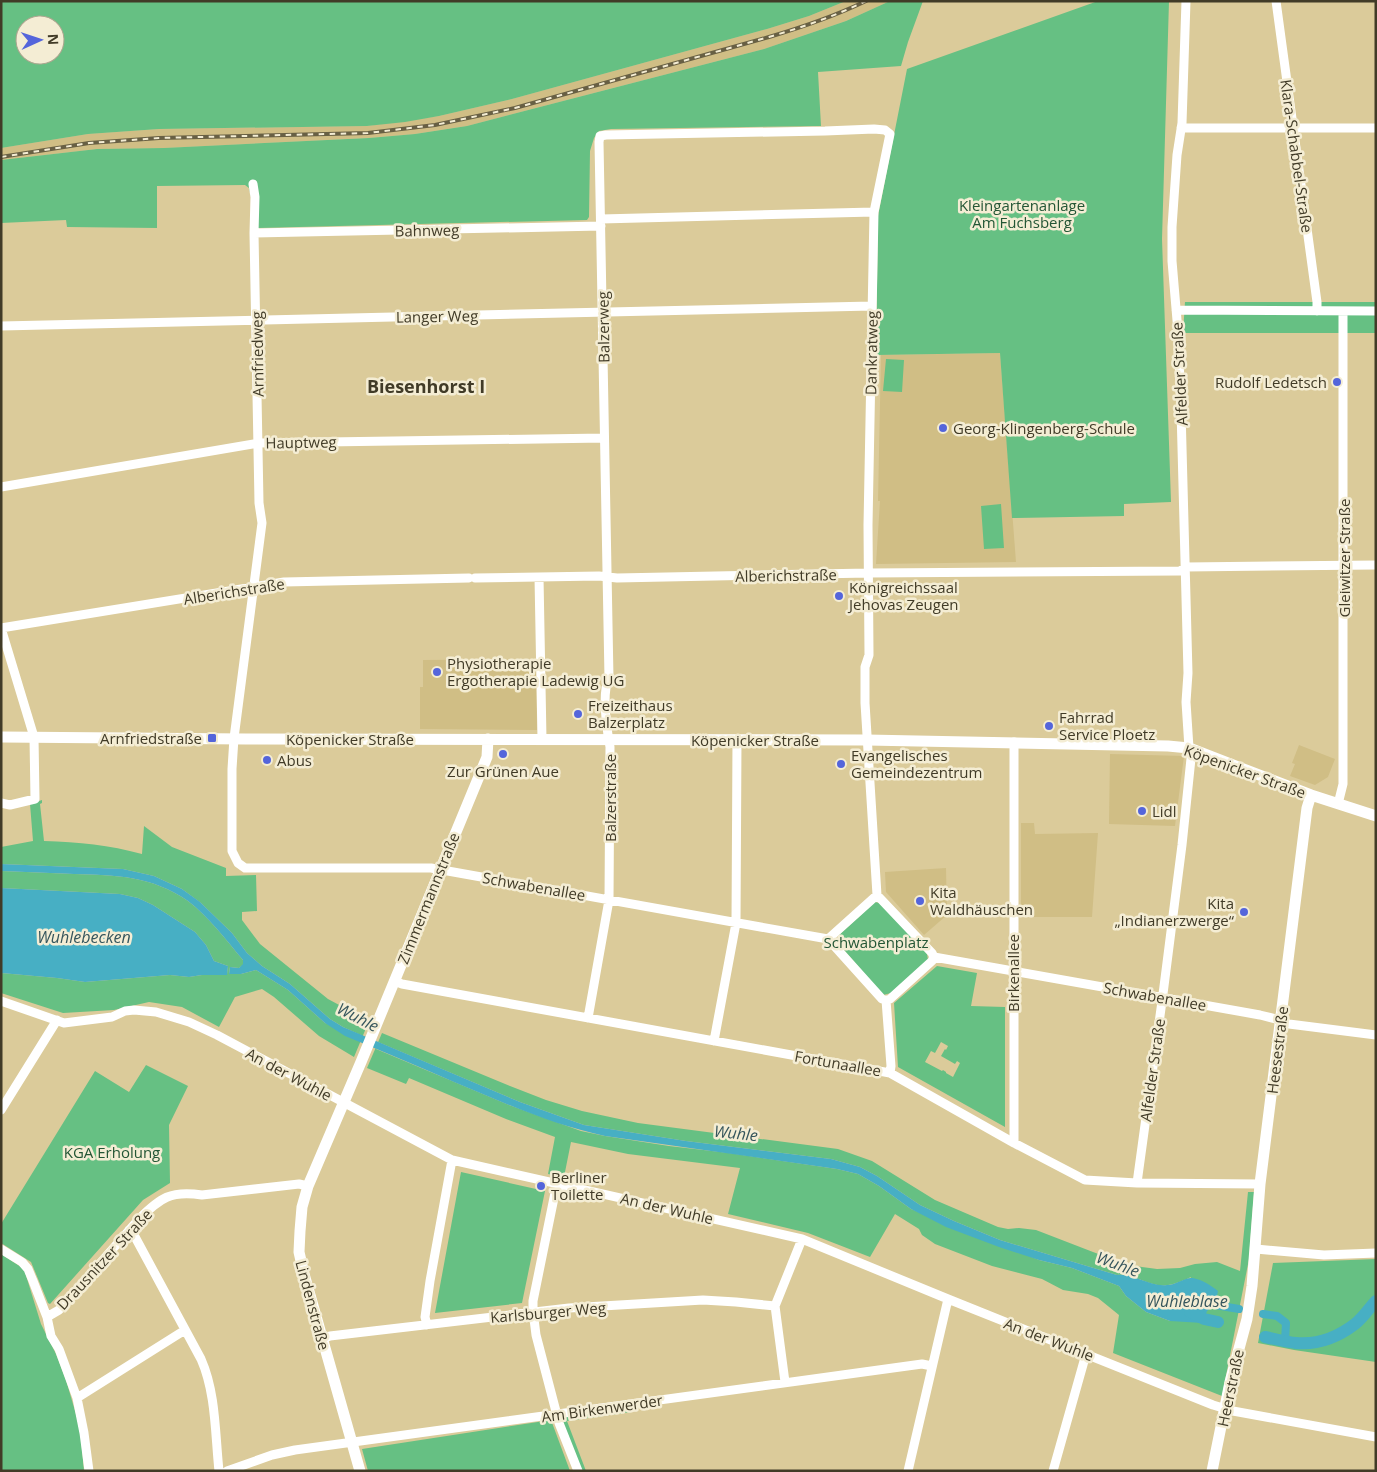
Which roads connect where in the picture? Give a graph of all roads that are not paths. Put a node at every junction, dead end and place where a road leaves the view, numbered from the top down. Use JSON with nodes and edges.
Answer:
{"nodes":[{"id":1,"x":1186,"y":1,"type":"edge"},
{"id":2,"x":1276,"y":1,"type":"edge"},
{"id":3,"x":1181,"y":128,"type":"junction"},
{"id":4,"x":1376,"y":128,"type":"edge"},
{"id":5,"x":1293,"y":129,"type":"junction"},
{"id":6,"x":600,"y":136,"type":"joint"},
{"id":7,"x":253,"y":184,"type":"dead end"},
{"id":8,"x":874,"y":212,"type":"junction"},
{"id":9,"x":600,"y":222,"type":"junction"},
{"id":10,"x":254,"y":233,"type":"junction"},
{"id":11,"x":872,"y":306,"type":"junction"},
{"id":12,"x":1176,"y":310,"type":"junction"},
{"id":13,"x":1317,"y":311,"type":"junction"},
{"id":14,"x":1376,"y":311,"type":"edge"},
{"id":15,"x":602,"y":312,"type":"junction"},
{"id":16,"x":1343,"y":312,"type":"junction"},
{"id":17,"x":256,"y":320,"type":"junction"},
{"id":18,"x":1,"y":326,"type":"edge"},
{"id":19,"x":604,"y":438,"type":"junction"},
{"id":20,"x":259,"y":443,"type":"junction"},
{"id":21,"x":1,"y":487,"type":"edge"},
{"id":22,"x":606,"y":518,"type":"joint"},
{"id":23,"x":1344,"y":565,"type":"junction"},
{"id":24,"x":1376,"y":565,"type":"edge"},
{"id":25,"x":1186,"y":567,"type":"junction"},
{"id":26,"x":869,"y":573,"type":"junction"},
{"id":27,"x":539,"y":577,"type":"junction"},
{"id":28,"x":608,"y":577,"type":"junction"},
{"id":29,"x":254,"y":588,"type":"junction"},
{"id":30,"x":1,"y":628,"type":"edge"},
{"id":31,"x":1,"y":736,"type":"edge"},
{"id":32,"x":34,"y":737,"type":"junction"},
{"id":33,"x":488,"y":739,"type":"junction"},
{"id":34,"x":542,"y":739,"type":"junction"},
{"id":35,"x":608,"y":739,"type":"junction"},
{"id":36,"x":736,"y":740,"type":"junction"},
{"id":37,"x":867,"y":740,"type":"junction"},
{"id":38,"x":1014,"y":742,"type":"junction"},
{"id":39,"x":233,"y":743,"type":"junction"},
{"id":40,"x":1191,"y":749,"type":"junction"},
{"id":41,"x":1311,"y":795,"type":"junction"},
{"id":42,"x":1,"y":803,"type":"edge"},
{"id":43,"x":1338,"y":804,"type":"junction"},
{"id":44,"x":1376,"y":816,"type":"edge"},
{"id":45,"x":440,"y":870,"type":"junction"},
{"id":46,"x":877,"y":895,"type":"junction"},
{"id":47,"x":610,"y":900,"type":"junction"},
{"id":48,"x":736,"y":923,"type":"junction"},
{"id":49,"x":828,"y":939,"type":"junction"},
{"id":50,"x":934,"y":957,"type":"junction"},
{"id":51,"x":1013,"y":971,"type":"junction"},
{"id":52,"x":394,"y":981,"type":"junction"},
{"id":53,"x":1162,"y":997,"type":"junction"},
{"id":54,"x":886,"y":1000,"type":"junction"},
{"id":55,"x":1,"y":1001,"type":"edge"},
{"id":56,"x":588,"y":1018,"type":"junction"},
{"id":57,"x":57,"y":1020,"type":"junction"},
{"id":58,"x":1280,"y":1020,"type":"junction"},
{"id":59,"x":1376,"y":1035,"type":"edge"},
{"id":60,"x":714,"y":1041,"type":"junction"},
{"id":61,"x":364,"y":1056,"type":"joint"},
{"id":62,"x":890,"y":1073,"type":"junction"},
{"id":63,"x":344,"y":1103,"type":"junction"},
{"id":64,"x":1,"y":1110,"type":"edge"},
{"id":65,"x":1014,"y":1143,"type":"junction"},
{"id":66,"x":452,"y":1160,"type":"junction"},
{"id":67,"x":1137,"y":1183,"type":"junction"},
{"id":68,"x":557,"y":1184,"type":"junction"},
{"id":69,"x":1260,"y":1184,"type":"junction"},
{"id":70,"x":308,"y":1186,"type":"junction"},
{"id":71,"x":129,"y":1230,"type":"junction"},
{"id":72,"x":802,"y":1239,"type":"junction"},
{"id":73,"x":1,"y":1249,"type":"edge"},
{"id":74,"x":1256,"y":1249,"type":"junction"},
{"id":75,"x":1376,"y":1253,"type":"edge"},
{"id":76,"x":948,"y":1299,"type":"junction"},
{"id":77,"x":775,"y":1306,"type":"junction"},
{"id":78,"x":1249,"y":1306,"type":"joint"},
{"id":79,"x":533,"y":1311,"type":"junction"},
{"id":80,"x":47,"y":1317,"type":"junction"},
{"id":81,"x":427,"y":1325,"type":"junction"},
{"id":82,"x":185,"y":1330,"type":"junction"},
{"id":83,"x":322,"y":1339,"type":"junction"},
{"id":84,"x":1086,"y":1354,"type":"junction"},
{"id":85,"x":932,"y":1366,"type":"junction"},
{"id":86,"x":785,"y":1382,"type":"junction"},
{"id":87,"x":77,"y":1398,"type":"junction"},
{"id":88,"x":1225,"y":1408,"type":"junction"},
{"id":89,"x":557,"y":1414,"type":"junction"},
{"id":90,"x":1376,"y":1437,"type":"edge"},
{"id":91,"x":352,"y":1442,"type":"junction"},
{"id":92,"x":89,"y":1471,"type":"edge"},
{"id":93,"x":219,"y":1471,"type":"edge"},
{"id":94,"x":227,"y":1471,"type":"edge"},
{"id":95,"x":360,"y":1471,"type":"edge"},
{"id":96,"x":578,"y":1471,"type":"edge"},
{"id":97,"x":908,"y":1471,"type":"edge"},
{"id":98,"x":1053,"y":1471,"type":"edge"},
{"id":99,"x":1212,"y":1471,"type":"edge"}],
"edges":[{"from":1,"to":3,"type":"street","name":"Alfelder Straße"},
{"from":2,"to":5,"type":"street","name":"Klara-Schabbel-Straße"},
{"from":3,"to":5,"type":"street"},
{"from":3,"to":12,"type":"street","name":"Alfelder Straße"},
{"from":4,"to":5,"type":"street"},
{"from":5,"to":13,"type":"street","name":"Klara-Schabbel-Straße"},
{"from":6,"to":8,"type":"street","name":"Dankratweg"},
{"from":6,"to":9,"type":"street","name":"Balzerweg"},
{"from":7,"to":10,"type":"street","name":"Arnfriedweg"},
{"from":8,"to":9,"type":"street","name":"Bahnweg"},
{"from":8,"to":11,"type":"street","name":"Dankratweg"},
{"from":9,"to":10,"type":"street","name":"Bahnweg"},
{"from":9,"to":15,"type":"street","name":"Balzerweg"},
{"from":10,"to":17,"type":"street","name":"Arnfriedweg"},
{"from":11,"to":15,"type":"street","name":"Langer Weg"},
{"from":11,"to":26,"type":"street","name":"Dankratweg"},
{"from":12,"to":13,"type":"street"},
{"from":12,"to":25,"type":"street","name":"Alfelder Straße"},
{"from":13,"to":16,"type":"street"},
{"from":14,"to":16,"type":"street"},
{"from":15,"to":17,"type":"street","name":"Langer Weg"},
{"from":15,"to":19,"type":"street","name":"Balzerweg"},
{"from":16,"to":23,"type":"street","name":"Gleiwitzer Straße"},
{"from":17,"to":18,"type":"street","name":"Langer Weg"},
{"from":17,"to":20,"type":"street","name":"Arnfriedweg"},
{"from":19,"to":20,"type":"street","name":"Hauptweg"},
{"from":19,"to":22,"type":"street","name":"Balzerweg"},
{"from":20,"to":21,"type":"street","name":"Hauptweg"},
{"from":20,"to":29,"type":"street","name":"Arnfriedweg"},
{"from":22,"to":28,"type":"street","name":"Balzerstraße"},
{"from":23,"to":24,"type":"street","name":"Alberichstraße"},
{"from":23,"to":25,"type":"street","name":"Alberichstraße"},
{"from":23,"to":43,"type":"street","name":"Gleiwitzer Straße"},
{"from":25,"to":26,"type":"street","name":"Alberichstraße"},
{"from":25,"to":40,"type":"street","name":"Alfelder Straße"},
{"from":26,"to":28,"type":"street","name":"Alberichstraße"},
{"from":26,"to":37,"type":"street","name":"Dankratweg"},
{"from":27,"to":28,"type":"street","name":"Alberichstraße"},
{"from":27,"to":29,"type":"street","name":"Alberichstraße"},
{"from":27,"to":34,"type":"street"},
{"from":28,"to":35,"type":"street","name":"Balzerstraße"},
{"from":29,"to":30,"type":"street","name":"Alberichstraße"},
{"from":29,"to":39,"type":"street"},
{"from":30,"to":32,"type":"street"},
{"from":31,"to":32,"type":"street","name":"Köpenicker Straße"},
{"from":32,"to":39,"type":"street","name":"Köpenicker Straße"},
{"from":32,"to":42,"type":"street"},
{"from":33,"to":34,"type":"street","name":"Köpenicker Straße"},
{"from":33,"to":39,"type":"street","name":"Köpenicker Straße"},
{"from":33,"to":45,"type":"street","name":"Zimmermannstraße"},
{"from":34,"to":35,"type":"street","name":"Köpenicker Straße"},
{"from":35,"to":36,"type":"street","name":"Köpenicker Straße"},
{"from":35,"to":47,"type":"street","name":"Balzerstraße"},
{"from":36,"to":37,"type":"street","name":"Köpenicker Straße"},
{"from":36,"to":48,"type":"street"},
{"from":37,"to":38,"type":"street","name":"Köpenicker Straße"},
{"from":37,"to":46,"type":"street","name":"Dankratweg"},
{"from":38,"to":40,"type":"street","name":"Köpenicker Straße"},
{"from":38,"to":51,"type":"street","name":"Birkenallee"},
{"from":39,"to":45,"type":"street","name":"Schwabenallee"},
{"from":40,"to":41,"type":"street","name":"Köpenicker Straße"},
{"from":40,"to":53,"type":"street","name":"Alfelder Straße"},
{"from":41,"to":43,"type":"street","name":"Köpenicker Straße"},
{"from":41,"to":58,"type":"street","name":"Heesestraße"},
{"from":43,"to":44,"type":"street","name":"Köpenicker Straße"},
{"from":45,"to":47,"type":"street","name":"Schwabenallee"},
{"from":45,"to":52,"type":"street","name":"Zimmermannstraße"},
{"from":46,"to":49,"type":"street"},
{"from":46,"to":50,"type":"street"},
{"from":47,"to":48,"type":"street","name":"Schwabenallee"},
{"from":47,"to":56,"type":"street","name":"Balzerstraße"},
{"from":48,"to":49,"type":"street","name":"Schwabenallee"},
{"from":48,"to":60,"type":"street"},
{"from":49,"to":54,"type":"street"},
{"from":50,"to":51,"type":"street","name":"Schwabenallee"},
{"from":50,"to":54,"type":"street"},
{"from":51,"to":53,"type":"street","name":"Schwabenallee"},
{"from":51,"to":65,"type":"street","name":"Birkenallee"},
{"from":52,"to":56,"type":"street","name":"Fortunaallee"},
{"from":52,"to":61,"type":"street","name":"Zimmermannstraße"},
{"from":53,"to":58,"type":"street","name":"Schwabenallee"},
{"from":53,"to":67,"type":"street","name":"Alfelder Straße"},
{"from":54,"to":62,"type":"street"},
{"from":55,"to":57,"type":"street","name":"An der Wuhle"},
{"from":56,"to":60,"type":"street","name":"Fortunaallee"},
{"from":57,"to":63,"type":"street","name":"An der Wuhle"},
{"from":57,"to":64,"type":"street"},
{"from":58,"to":59,"type":"street","name":"Schwabenallee"},
{"from":58,"to":69,"type":"street","name":"Heesestraße"},
{"from":60,"to":62,"type":"street","name":"Fortunaallee"},
{"from":61,"to":63,"type":"street","name":"Lindenstraße"},
{"from":62,"to":65,"type":"street","name":"Fortunaallee"},
{"from":63,"to":66,"type":"street","name":"An der Wuhle"},
{"from":63,"to":70,"type":"street","name":"Lindenstraße"},
{"from":65,"to":67,"type":"street","name":"Fortunaallee"},
{"from":66,"to":68,"type":"street","name":"An der Wuhle"},
{"from":66,"to":81,"type":"street"},
{"from":67,"to":69,"type":"street","name":"Fortunaallee"},
{"from":68,"to":72,"type":"street","name":"An der Wuhle"},
{"from":68,"to":79,"type":"street"},
{"from":69,"to":74,"type":"street","name":"Heesestraße"},
{"from":70,"to":71,"type":"street","name":"Drausnitzer Straße"},
{"from":70,"to":83,"type":"street","name":"Lindenstraße"},
{"from":71,"to":80,"type":"street","name":"Drausnitzer Straße"},
{"from":71,"to":82,"type":"street"},
{"from":72,"to":76,"type":"street","name":"An der Wuhle"},
{"from":72,"to":77,"type":"street"},
{"from":73,"to":80,"type":"street"},
{"from":74,"to":75,"type":"street"},
{"from":74,"to":78,"type":"street","name":"Heesestraße"},
{"from":76,"to":84,"type":"street","name":"An der Wuhle"},
{"from":76,"to":85,"type":"street"},
{"from":77,"to":79,"type":"street","name":"Karlsburger Weg"},
{"from":77,"to":86,"type":"street"},
{"from":78,"to":88,"type":"street","name":"Heerstraße"},
{"from":79,"to":81,"type":"street","name":"Karlsburger Weg"},
{"from":79,"to":89,"type":"street"},
{"from":80,"to":87,"type":"street"},
{"from":81,"to":83,"type":"street","name":"Karlsburger Weg"},
{"from":82,"to":87,"type":"street"},
{"from":82,"to":93,"type":"street"},
{"from":83,"to":91,"type":"street","name":"Lindenstraße"},
{"from":84,"to":88,"type":"street","name":"An der Wuhle"},
{"from":84,"to":98,"type":"street"},
{"from":85,"to":86,"type":"street","name":"Am Birkenwerder"},
{"from":85,"to":97,"type":"street"},
{"from":86,"to":89,"type":"street","name":"Am Birkenwerder"},
{"from":87,"to":92,"type":"street"},
{"from":88,"to":90,"type":"street","name":"An der Wuhle"},
{"from":88,"to":99,"type":"street","name":"Heerstraße"},
{"from":89,"to":91,"type":"street","name":"Am Birkenwerder"},
{"from":89,"to":96,"type":"street"},
{"from":91,"to":94,"type":"street","name":"Am Birkenwerder"},
{"from":91,"to":95,"type":"street","name":"Lindenstraße"}]}
